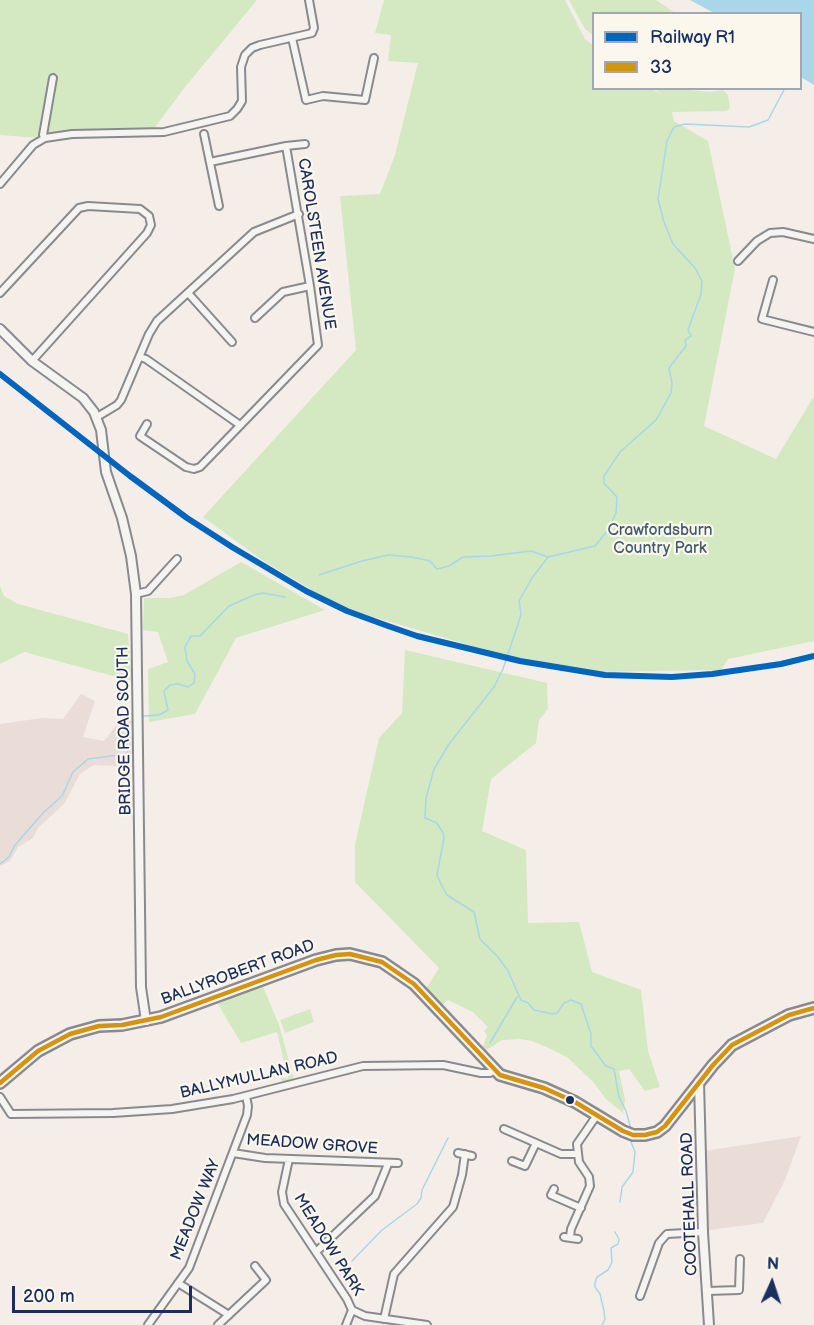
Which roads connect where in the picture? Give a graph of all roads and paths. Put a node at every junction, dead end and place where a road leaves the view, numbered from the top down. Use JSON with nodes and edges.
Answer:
{"nodes":[{"id":1,"x":309,"y":0,"type":"edge"},
{"id":2,"x":292,"y":38,"type":"junction"},
{"id":3,"x":374,"y":58,"type":"dead end"},
{"id":4,"x":53,"y":78,"type":"dead end"},
{"id":5,"x":204,"y":134,"type":"dead end"},
{"id":6,"x":45,"y":138,"type":"junction"},
{"id":7,"x":305,"y":144,"type":"dead end"},
{"id":8,"x":286,"y":146,"type":"junction"},
{"id":9,"x":210,"y":162,"type":"junction"},
{"id":10,"x":0,"y":184,"type":"edge"},
{"id":11,"x":219,"y":206,"type":"dead end"},
{"id":12,"x":298,"y":214,"type":"junction"},
{"id":13,"x":814,"y":239,"type":"edge"},
{"id":14,"x":738,"y":261,"type":"dead end"},
{"id":15,"x":773,"y":280,"type":"dead end"},
{"id":16,"x":310,"y":286,"type":"junction"},
{"id":17,"x":0,"y":293,"type":"edge"},
{"id":18,"x":188,"y":293,"type":"junction"},
{"id":19,"x":255,"y":318,"type":"dead end"},
{"id":20,"x":0,"y":329,"type":"edge"},
{"id":21,"x":814,"y":332,"type":"edge"},
{"id":22,"x":232,"y":342,"type":"dead end"},
{"id":23,"x":140,"y":357,"type":"junction"},
{"id":24,"x":32,"y":361,"type":"junction"},
{"id":25,"x":97,"y":417,"type":"junction"},
{"id":26,"x":147,"y":424,"type":"dead end"},
{"id":27,"x":240,"y":425,"type":"junction"},
{"id":28,"x":177,"y":559,"type":"dead end"},
{"id":29,"x":136,"y":594,"type":"junction"},
{"id":30,"x":814,"y":1008,"type":"edge"},
{"id":31,"x":146,"y":1021,"type":"junction"},
{"id":32,"x":495,"y":1070,"type":"junction"},
{"id":33,"x":699,"y":1082,"type":"junction"},
{"id":34,"x":0,"y":1083,"type":"edge"},
{"id":35,"x":246,"y":1096,"type":"junction"},
{"id":36,"x":0,"y":1097,"type":"edge"},
{"id":37,"x":597,"y":1115,"type":"junction"},
{"id":38,"x":504,"y":1129,"type":"dead end"},
{"id":39,"x":536,"y":1143,"type":"junction"},
{"id":40,"x":233,"y":1154,"type":"junction"},
{"id":41,"x":465,"y":1154,"type":"dead end"},
{"id":42,"x":577,"y":1154,"type":"junction"},
{"id":43,"x":289,"y":1159,"type":"junction"},
{"id":44,"x":512,"y":1161,"type":"dead end"},
{"id":45,"x":398,"y":1163,"type":"dead end"},
{"id":46,"x":388,"y":1164,"type":"junction"},
{"id":47,"x":551,"y":1195,"type":"dead end"},
{"id":48,"x":581,"y":1208,"type":"junction"},
{"id":49,"x":704,"y":1232,"type":"junction"},
{"id":50,"x":571,"y":1238,"type":"dead end"},
{"id":51,"x":316,"y":1252,"type":"junction"},
{"id":52,"x":740,"y":1259,"type":"dead end"},
{"id":53,"x":255,"y":1266,"type":"dead end"},
{"id":54,"x":178,"y":1284,"type":"junction"},
{"id":55,"x":707,"y":1291,"type":"junction"},
{"id":56,"x":640,"y":1296,"type":"dead end"},
{"id":57,"x":352,"y":1310,"type":"junction"},
{"id":58,"x":229,"y":1315,"type":"junction"},
{"id":59,"x":384,"y":1319,"type":"junction"},
{"id":60,"x":148,"y":1325,"type":"edge"},
{"id":61,"x":218,"y":1325,"type":"edge"},
{"id":62,"x":346,"y":1325,"type":"edge"},
{"id":63,"x":427,"y":1325,"type":"edge"},
{"id":64,"x":709,"y":1325,"type":"edge"}],
"edges":[{"from":1,"to":2,"type":"street"},
{"from":2,"to":3,"type":"street"},
{"from":2,"to":6,"type":"street"},
{"from":4,"to":6,"type":"street"},
{"from":5,"to":9,"type":"street"},
{"from":6,"to":10,"type":"street"},
{"from":7,"to":8,"type":"street"},
{"from":8,"to":9,"type":"street"},
{"from":8,"to":12,"type":"street","name":"CAROLSTEEN AVENUE"},
{"from":9,"to":11,"type":"street"},
{"from":12,"to":16,"type":"street","name":"CAROLSTEEN AVENUE"},
{"from":12,"to":18,"type":"street"},
{"from":13,"to":14,"type":"street"},
{"from":15,"to":21,"type":"street"},
{"from":16,"to":19,"type":"street"},
{"from":16,"to":27,"type":"street","name":"CAROLSTEEN AVENUE"},
{"from":17,"to":24,"type":"street"},
{"from":18,"to":22,"type":"street"},
{"from":18,"to":23,"type":"street"},
{"from":20,"to":24,"type":"street"},
{"from":23,"to":25,"type":"street"},
{"from":23,"to":27,"type":"street"},
{"from":24,"to":25,"type":"street"},
{"from":25,"to":29,"type":"street","name":"BRIDGE ROAD SOUTH"},
{"from":26,"to":27,"type":"street","name":"CAROLSTEEN AVENUE"},
{"from":28,"to":29,"type":"street"},
{"from":29,"to":31,"type":"street","name":"BRIDGE ROAD SOUTH"},
{"from":30,"to":33,"type":"main road"},
{"from":31,"to":32,"type":"main road","name":"BALLYROBERT ROAD"},
{"from":31,"to":34,"type":"main road","name":"BALLYROBERT ROAD"},
{"from":32,"to":35,"type":"street","name":"BALLYMULLAN ROAD"},
{"from":32,"to":37,"type":"main road"},
{"from":33,"to":37,"type":"main road"},
{"from":33,"to":49,"type":"street","name":"COOTEHALL ROAD"},
{"from":35,"to":36,"type":"street","name":"BALLYMULLAN ROAD"},
{"from":35,"to":40,"type":"street","name":"MEADOW WAY"},
{"from":37,"to":42,"type":"street"},
{"from":38,"to":39,"type":"street"},
{"from":39,"to":42,"type":"street"},
{"from":39,"to":44,"type":"street"},
{"from":40,"to":43,"type":"street","name":"MEADOW GROVE"},
{"from":40,"to":54,"type":"street","name":"MEADOW WAY"},
{"from":41,"to":59,"type":"street"},
{"from":42,"to":48,"type":"street"},
{"from":43,"to":46,"type":"street","name":"MEADOW GROVE"},
{"from":43,"to":51,"type":"street","name":"MEADOW PARK"},
{"from":45,"to":46,"type":"street","name":"MEADOW GROVE"},
{"from":46,"to":51,"type":"street","name":"MEADOW GROVE"},
{"from":47,"to":48,"type":"street"},
{"from":48,"to":50,"type":"street"},
{"from":49,"to":55,"type":"street","name":"COOTEHALL ROAD"},
{"from":49,"to":56,"type":"street"},
{"from":51,"to":57,"type":"street","name":"MEADOW PARK"},
{"from":52,"to":55,"type":"street"},
{"from":53,"to":58,"type":"street"},
{"from":54,"to":58,"type":"street"},
{"from":54,"to":60,"type":"street","name":"MEADOW WAY"},
{"from":55,"to":64,"type":"street","name":"COOTEHALL ROAD"},
{"from":57,"to":59,"type":"street","name":"MEADOW PARK"},
{"from":57,"to":62,"type":"street","name":"MEADOW PARK"},
{"from":58,"to":61,"type":"street"},
{"from":59,"to":63,"type":"street","name":"MEADOW PARK"}]}
